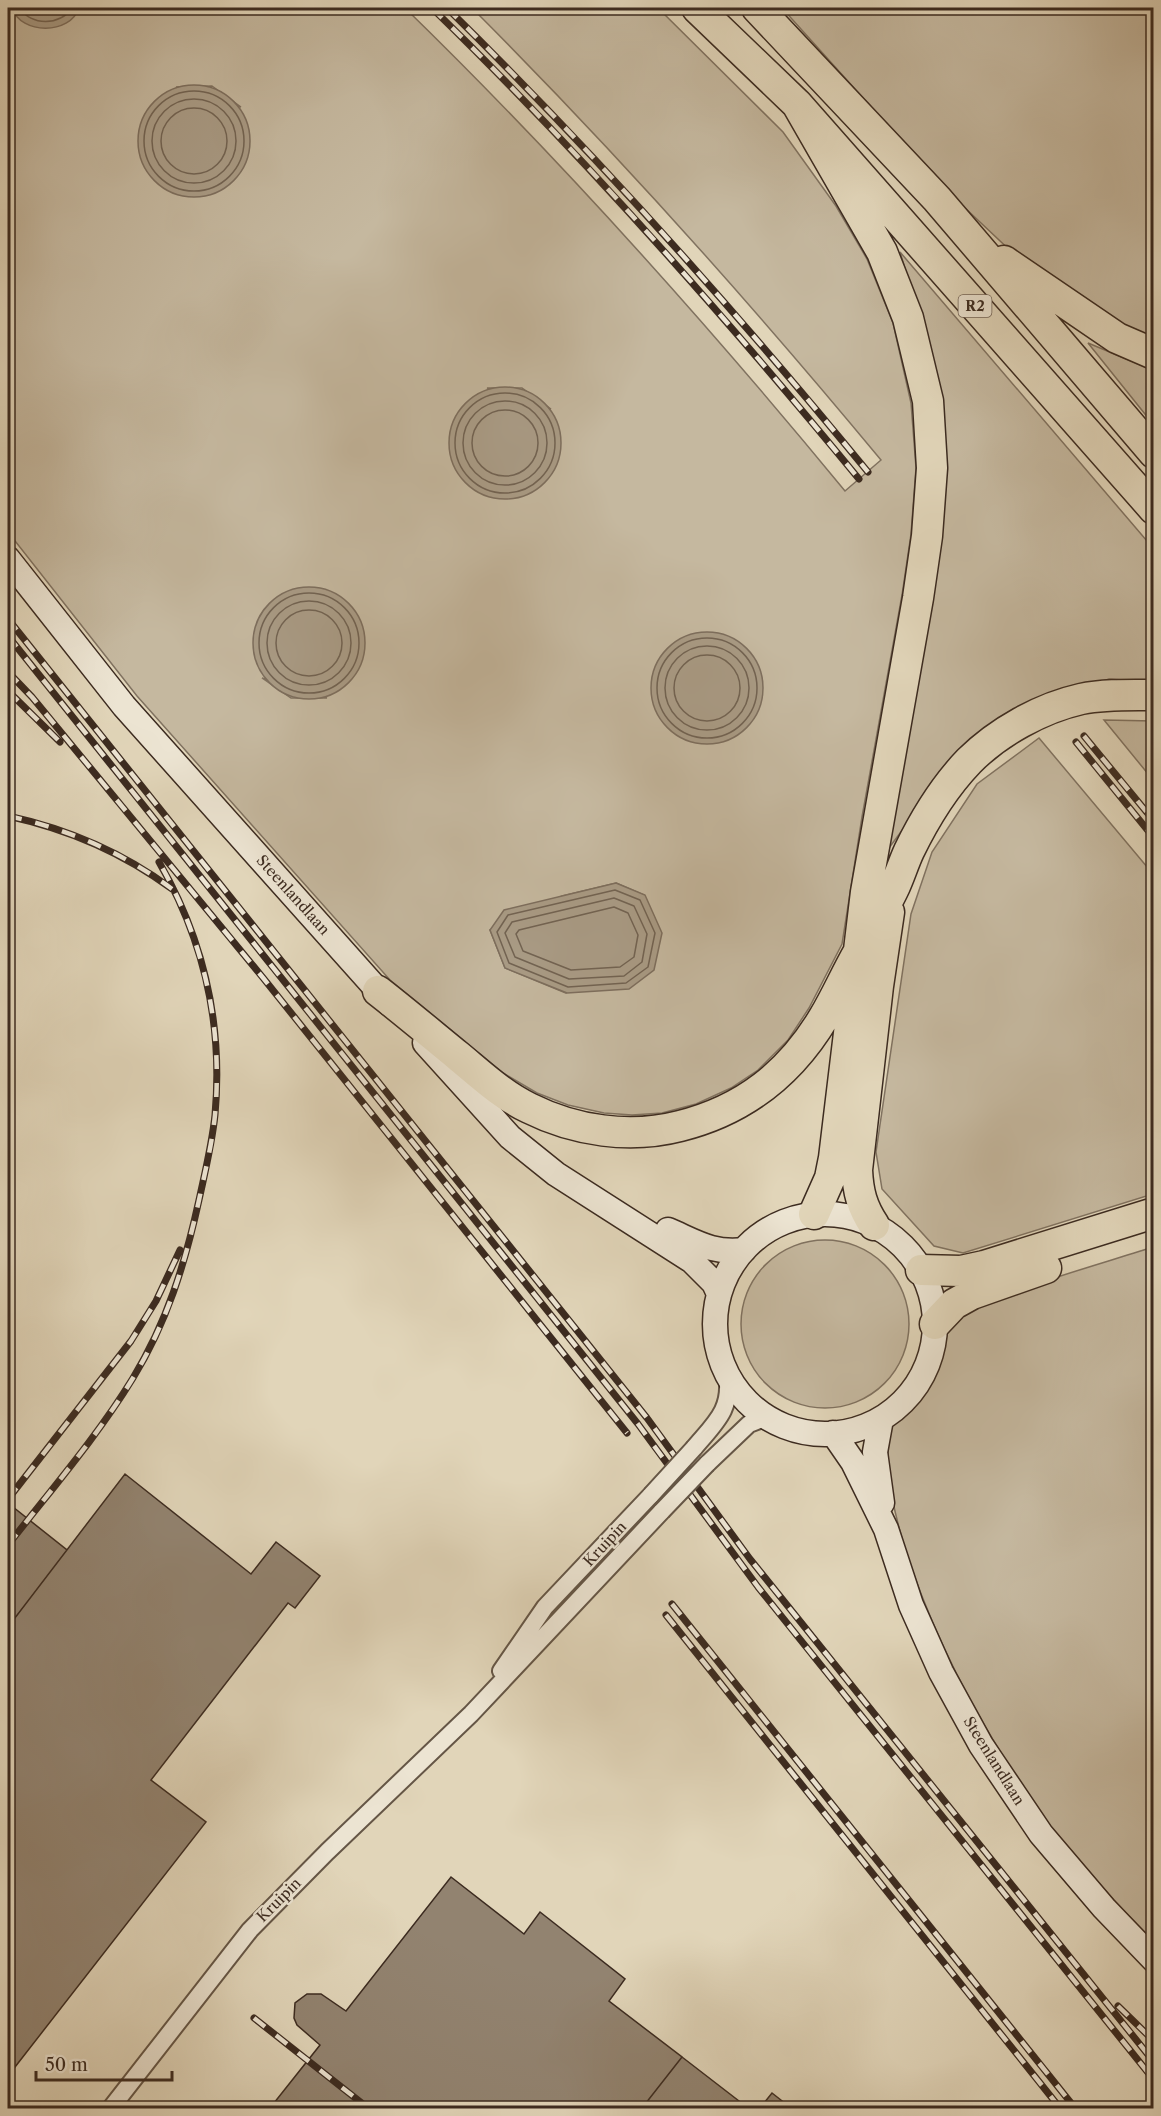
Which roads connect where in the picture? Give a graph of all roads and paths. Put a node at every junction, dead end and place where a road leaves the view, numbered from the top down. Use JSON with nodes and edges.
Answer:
{"nodes":[{"id":1,"x":697,"y":8,"type":"edge"},
{"id":2,"x":757,"y":8,"type":"edge"},
{"id":3,"x":797,"y":104,"type":"junction"},
{"id":4,"x":937,"y":199,"type":"junction"},
{"id":5,"x":1154,"y":354,"type":"edge"},
{"id":6,"x":1154,"y":453,"type":"edge"},
{"id":7,"x":1154,"y":509,"type":"edge"},
{"id":8,"x":8,"y":559,"type":"edge"},
{"id":9,"x":1154,"y":695,"type":"edge"},
{"id":10,"x":894,"y":889,"type":"junction"},
{"id":11,"x":858,"y":952,"type":"junction"},
{"id":12,"x":378,"y":991,"type":"junction"},
{"id":13,"x":605,"y":1204,"type":"junction"},
{"id":14,"x":1154,"y":1213,"type":"edge"},
{"id":15,"x":814,"y":1214,"type":"junction"},
{"id":16,"x":874,"y":1225,"type":"junction"},
{"id":17,"x":1154,"y":1234,"type":"edge"},
{"id":18,"x":744,"y":1250,"type":"junction"},
{"id":19,"x":921,"y":1270,"type":"junction"},
{"id":20,"x":719,"y":1294,"type":"junction"},
{"id":21,"x":935,"y":1324,"type":"junction"},
{"id":22,"x":728,"y":1374,"type":"junction"},
{"id":23,"x":766,"y":1417,"type":"junction"},
{"id":24,"x":881,"y":1419,"type":"junction"},
{"id":25,"x":833,"y":1433,"type":"junction"},
{"id":26,"x":886,"y":1529,"type":"junction"},
{"id":27,"x":471,"y":1714,"type":"junction"},
{"id":28,"x":1154,"y":1960,"type":"edge"},
{"id":29,"x":111,"y":2109,"type":"edge"}],
"edges":[{"from":1,"to":3,"type":"highway","number":"R2"},
{"from":2,"to":4,"type":"highway","number":"R2"},
{"from":3,"to":7,"type":"highway","number":"R2"},
{"from":3,"to":11,"type":"highway"},
{"from":4,"to":5,"type":"highway"},
{"from":4,"to":6,"type":"highway","number":"R2"},
{"from":8,"to":12,"type":"main road","name":"Steenlandlaan"},
{"from":9,"to":10,"type":"highway"},
{"from":10,"to":11,"type":"highway"},
{"from":10,"to":16,"type":"highway"},
{"from":11,"to":12,"type":"highway"},
{"from":11,"to":15,"type":"highway"},
{"from":12,"to":13,"type":"main road","name":"Steenlandlaan"},
{"from":13,"to":18,"type":"main road","name":"Steenlandlaan"},
{"from":13,"to":20,"type":"main road","name":"Steenlandlaan"},
{"from":14,"to":19,"type":"highway"},
{"from":15,"to":16,"type":"main road"},
{"from":15,"to":18,"type":"main road"},
{"from":16,"to":19,"type":"main road"},
{"from":17,"to":21,"type":"highway"},
{"from":18,"to":20,"type":"main road"},
{"from":19,"to":21,"type":"main road"},
{"from":20,"to":22,"type":"main road"},
{"from":21,"to":24,"type":"main road"},
{"from":22,"to":23,"type":"main road"},
{"from":22,"to":27,"type":"street","name":"Kruipin","bridge":true},
{"from":23,"to":25,"type":"main road"},
{"from":23,"to":27,"type":"street","name":"Kruipin","bridge":true},
{"from":24,"to":25,"type":"main road"},
{"from":24,"to":26,"type":"main road","name":"Steenlandlaan"},
{"from":25,"to":26,"type":"main road","name":"Steenlandlaan"},
{"from":26,"to":28,"type":"main road","name":"Steenlandlaan"},
{"from":27,"to":29,"type":"street","name":"Kruipin"}]}
